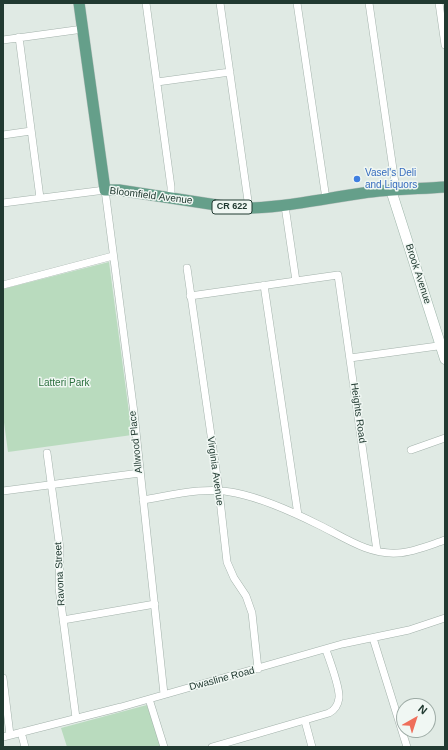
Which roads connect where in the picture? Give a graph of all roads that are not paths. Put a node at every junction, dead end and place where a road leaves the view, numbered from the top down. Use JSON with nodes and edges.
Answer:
{"nodes":[{"id":1,"x":80,"y":3,"type":"edge"},
{"id":2,"x":146,"y":3,"type":"edge"},
{"id":3,"x":220,"y":3,"type":"edge"},
{"id":4,"x":297,"y":3,"type":"edge"},
{"id":5,"x":369,"y":3,"type":"edge"},
{"id":6,"x":439,"y":3,"type":"edge"},
{"id":7,"x":84,"y":29,"type":"junction"},
{"id":8,"x":19,"y":38,"type":"junction"},
{"id":9,"x":3,"y":40,"type":"edge"},
{"id":10,"x":445,"y":44,"type":"edge"},
{"id":11,"x":230,"y":72,"type":"junction"},
{"id":12,"x":157,"y":82,"type":"junction"},
{"id":13,"x":31,"y":131,"type":"junction"},
{"id":14,"x":3,"y":134,"type":"edge"},
{"id":15,"x":445,"y":187,"type":"edge"},
{"id":16,"x":104,"y":190,"type":"junction"},
{"id":17,"x":394,"y":190,"type":"junction"},
{"id":18,"x":40,"y":198,"type":"junction"},
{"id":19,"x":171,"y":198,"type":"junction"},
{"id":20,"x":326,"y":199,"type":"junction"},
{"id":21,"x":3,"y":203,"type":"edge"},
{"id":22,"x":285,"y":206,"type":"junction"},
{"id":23,"x":249,"y":208,"type":"junction"},
{"id":24,"x":113,"y":256,"type":"junction"},
{"id":25,"x":187,"y":268,"type":"dead end"},
{"id":26,"x":296,"y":281,"type":"junction"},
{"id":27,"x":3,"y":285,"type":"edge"},
{"id":28,"x":264,"y":285,"type":"junction"},
{"id":29,"x":190,"y":296,"type":"junction"},
{"id":30,"x":443,"y":346,"type":"edge"},
{"id":31,"x":350,"y":358,"type":"junction"},
{"id":32,"x":445,"y":359,"type":"edge"},
{"id":33,"x":445,"y":438,"type":"edge"},
{"id":34,"x":410,"y":450,"type":"dead end"},
{"id":35,"x":47,"y":453,"type":"dead end"},
{"id":36,"x":140,"y":473,"type":"junction"},
{"id":37,"x":52,"y":485,"type":"junction"},
{"id":38,"x":3,"y":491,"type":"edge"},
{"id":39,"x":219,"y":491,"type":"junction"},
{"id":40,"x":143,"y":500,"type":"junction"},
{"id":41,"x":298,"y":515,"type":"junction"},
{"id":42,"x":445,"y":540,"type":"edge"},
{"id":43,"x":377,"y":551,"type":"junction"},
{"id":44,"x":154,"y":604,"type":"junction"},
{"id":45,"x":443,"y":619,"type":"edge"},
{"id":46,"x":63,"y":620,"type":"junction"},
{"id":47,"x":373,"y":638,"type":"junction"},
{"id":48,"x":326,"y":650,"type":"junction"},
{"id":49,"x":258,"y":669,"type":"junction"},
{"id":50,"x":3,"y":678,"type":"edge"},
{"id":51,"x":164,"y":694,"type":"junction"},
{"id":52,"x":149,"y":699,"type":"junction"},
{"id":53,"x":76,"y":718,"type":"junction"},
{"id":54,"x":305,"y":721,"type":"junction"},
{"id":55,"x":21,"y":732,"type":"junction"},
{"id":56,"x":7,"y":736,"type":"edge"},
{"id":57,"x":216,"y":746,"type":"edge"},
{"id":58,"x":25,"y":747,"type":"edge"},
{"id":59,"x":164,"y":747,"type":"edge"},
{"id":60,"x":312,"y":747,"type":"edge"},
{"id":61,"x":406,"y":747,"type":"edge"}],
"edges":[{"from":1,"to":7,"type":"main road","name":"Bloomfield Avenue"},
{"from":2,"to":12,"type":"street"},
{"from":3,"to":11,"type":"street"},
{"from":4,"to":20,"type":"street"},
{"from":5,"to":17,"type":"street"},
{"from":6,"to":10,"type":"street"},
{"from":7,"to":8,"type":"street"},
{"from":7,"to":16,"type":"main road","name":"Bloomfield Avenue"},
{"from":8,"to":9,"type":"street"},
{"from":8,"to":13,"type":"street"},
{"from":11,"to":12,"type":"street"},
{"from":11,"to":23,"type":"street"},
{"from":12,"to":19,"type":"street"},
{"from":13,"to":14,"type":"street"},
{"from":13,"to":18,"type":"street"},
{"from":15,"to":17,"type":"main road","number":"CR 622"},
{"from":16,"to":18,"type":"street"},
{"from":16,"to":19,"type":"main road","name":"Bloomfield Avenue","number":"CR 622"},
{"from":16,"to":24,"type":"street","name":"Allwood Place"},
{"from":17,"to":20,"type":"main road","name":"Bloomfield Avenue","number":"CR 622"},
{"from":17,"to":30,"type":"main road","name":"Brook Avenue"},
{"from":18,"to":21,"type":"street"},
{"from":19,"to":23,"type":"main road","name":"Bloomfield Avenue","number":"CR 622"},
{"from":20,"to":22,"type":"main road","name":"Bloomfield Avenue","number":"CR 622"},
{"from":22,"to":23,"type":"main road","name":"Bloomfield Avenue","number":"CR 622"},
{"from":22,"to":26,"type":"street"},
{"from":24,"to":27,"type":"street"},
{"from":24,"to":36,"type":"street","name":"Allwood Place"},
{"from":25,"to":29,"type":"street","name":"Virginia Avenue"},
{"from":26,"to":28,"type":"street"},
{"from":26,"to":31,"type":"street","name":"Heights Road"},
{"from":28,"to":29,"type":"street"},
{"from":28,"to":41,"type":"street"},
{"from":29,"to":39,"type":"street","name":"Virginia Avenue"},
{"from":30,"to":31,"type":"street"},
{"from":30,"to":32,"type":"main road","name":"Brook Avenue"},
{"from":31,"to":43,"type":"street","name":"Heights Road"},
{"from":33,"to":34,"type":"street"},
{"from":35,"to":37,"type":"street","name":"Ravona Street"},
{"from":36,"to":37,"type":"street"},
{"from":36,"to":40,"type":"street","name":"Allwood Place"},
{"from":37,"to":38,"type":"street"},
{"from":37,"to":46,"type":"street","name":"Ravona Street"},
{"from":39,"to":40,"type":"street"},
{"from":39,"to":41,"type":"street"},
{"from":39,"to":49,"type":"street","name":"Virginia Avenue"},
{"from":40,"to":44,"type":"street","name":"Allwood Place"},
{"from":41,"to":43,"type":"street"},
{"from":42,"to":43,"type":"street"},
{"from":44,"to":46,"type":"street"},
{"from":44,"to":51,"type":"street","name":"Allwood Place"},
{"from":45,"to":47,"type":"street","name":"Dwasline Road"},
{"from":46,"to":53,"type":"street","name":"Ravona Street"},
{"from":47,"to":48,"type":"street","name":"Dwasline Road"},
{"from":47,"to":61,"type":"street"},
{"from":48,"to":49,"type":"street","name":"Dwasline Road"},
{"from":48,"to":54,"type":"street"},
{"from":49,"to":51,"type":"street","name":"Dwasline Road"},
{"from":50,"to":56,"type":"street"},
{"from":51,"to":52,"type":"street","name":"Dwasline Road"},
{"from":52,"to":53,"type":"street","name":"Dwasline Road"},
{"from":52,"to":59,"type":"street"},
{"from":53,"to":55,"type":"street","name":"Dwasline Road"},
{"from":54,"to":57,"type":"street"},
{"from":54,"to":60,"type":"street"},
{"from":55,"to":56,"type":"street","name":"Dwasline Road"},
{"from":55,"to":58,"type":"street"}]}
